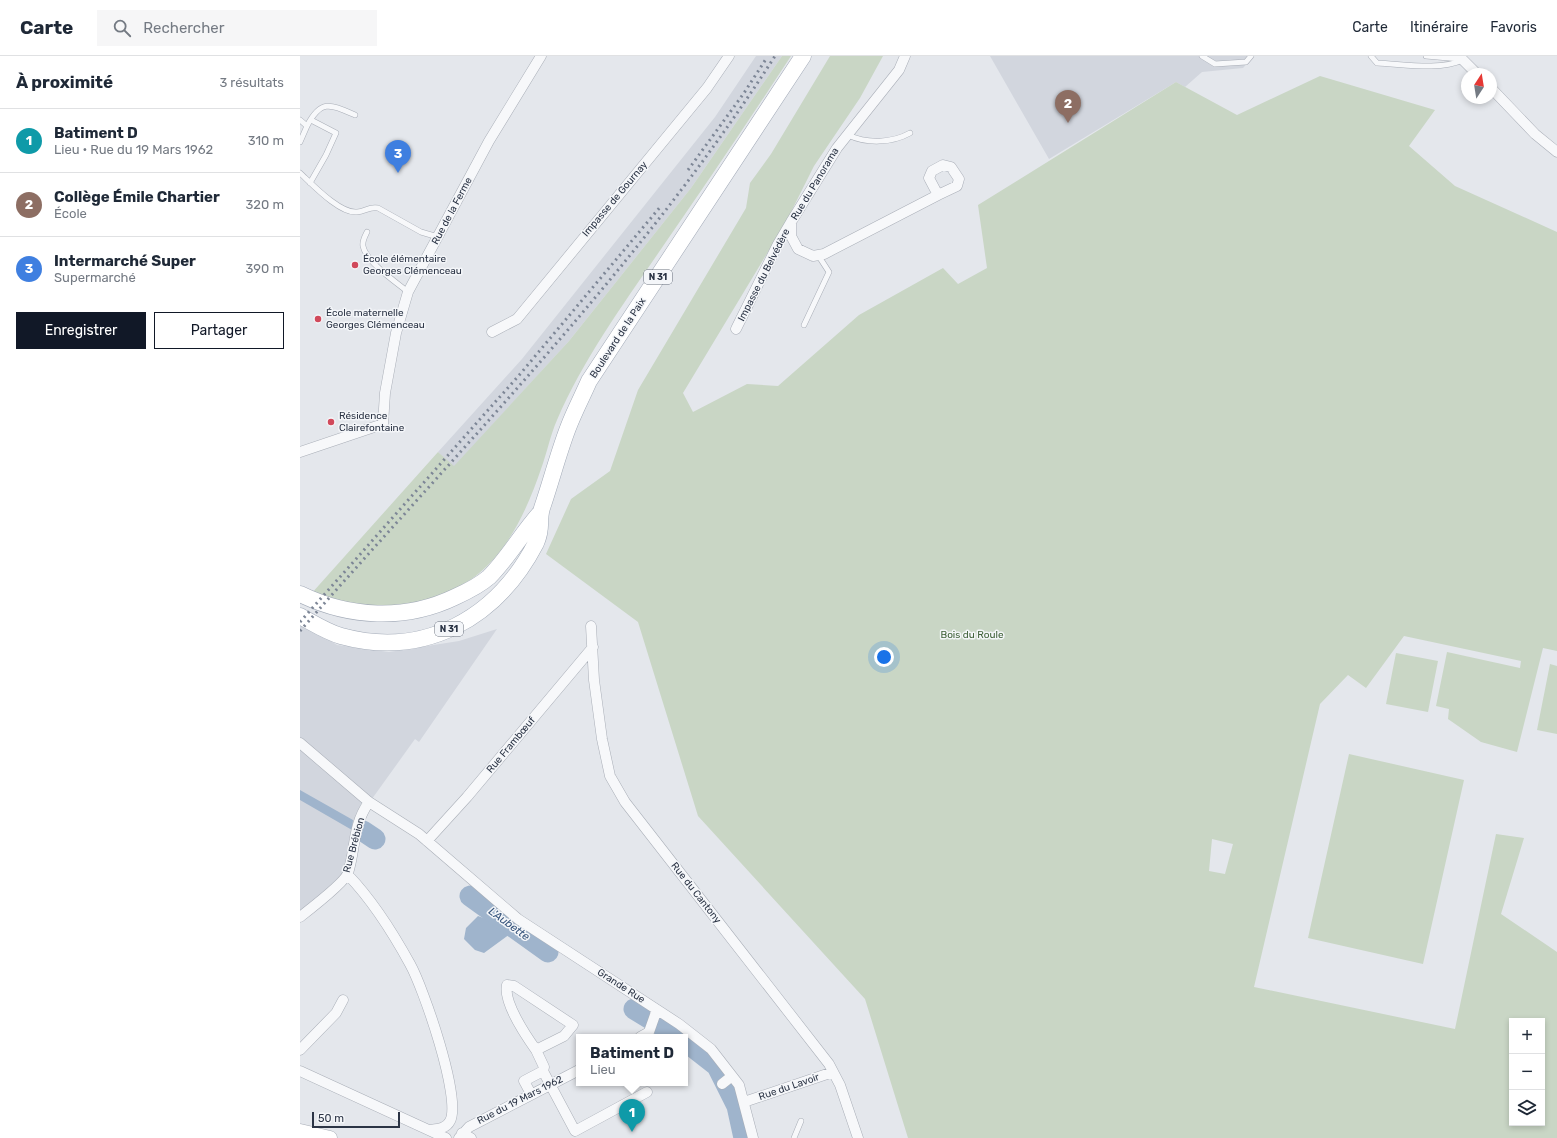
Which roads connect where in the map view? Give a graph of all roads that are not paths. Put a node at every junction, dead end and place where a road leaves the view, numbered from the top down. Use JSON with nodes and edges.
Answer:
{"nodes":[{"id":1,"x":541,"y":56,"type":"edge"},
{"id":2,"x":729,"y":56,"type":"edge"},
{"id":3,"x":803,"y":56,"type":"edge"},
{"id":4,"x":905,"y":56,"type":"edge"},
{"id":5,"x":1202,"y":56,"type":"edge"},
{"id":6,"x":1251,"y":56,"type":"edge"},
{"id":7,"x":1371,"y":56,"type":"edge"},
{"id":8,"x":1426,"y":56,"type":"edge"},
{"id":9,"x":1461,"y":58,"type":"edge"},
{"id":10,"x":1471,"y":68,"type":"edge"},
{"id":11,"x":1497,"y":94,"type":"edge"},
{"id":12,"x":355,"y":115,"type":"dead end"},
{"id":13,"x":300,"y":120,"type":"edge"},
{"id":14,"x":311,"y":120,"type":"junction"},
{"id":15,"x":307,"y":126,"type":"junction"},
{"id":16,"x":910,"y":133,"type":"dead end"},
{"id":17,"x":847,"y":134,"type":"junction"},
{"id":18,"x":300,"y":142,"type":"edge"},
{"id":19,"x":1557,"y":152,"type":"edge"},
{"id":20,"x":300,"y":173,"type":"edge"},
{"id":21,"x":310,"y":183,"type":"junction"},
{"id":22,"x":938,"y":195,"type":"dead end"},
{"id":23,"x":791,"y":222,"type":"junction"},
{"id":24,"x":367,"y":232,"type":"dead end"},
{"id":25,"x":438,"y":237,"type":"junction"},
{"id":26,"x":818,"y":255,"type":"junction"},
{"id":27,"x":408,"y":292,"type":"junction"},
{"id":28,"x":804,"y":325,"type":"dead end"},
{"id":29,"x":736,"y":329,"type":"dead end"},
{"id":30,"x":492,"y":332,"type":"dead end"},
{"id":31,"x":300,"y":452,"type":"edge"},
{"id":32,"x":540,"y":513,"type":"junction"},
{"id":33,"x":300,"y":594,"type":"edge"},
{"id":34,"x":300,"y":616,"type":"edge"},
{"id":35,"x":592,"y":626,"type":"dead end"},
{"id":36,"x":593,"y":647,"type":"junction"},
{"id":37,"x":300,"y":743,"type":"edge"},
{"id":38,"x":369,"y":802,"type":"junction"},
{"id":39,"x":427,"y":841,"type":"junction"},
{"id":40,"x":348,"y":875,"type":"junction"},
{"id":41,"x":300,"y":917,"type":"edge"},
{"id":42,"x":343,"y":1000,"type":"dead end"},
{"id":43,"x":655,"y":1012,"type":"junction"},
{"id":44,"x":645,"y":1034,"type":"edge"},
{"id":45,"x":300,"y":1050,"type":"edge"},
{"id":46,"x":536,"y":1050,"type":"junction"},
{"id":47,"x":300,"y":1071,"type":"edge"},
{"id":48,"x":543,"y":1071,"type":"junction"},
{"id":49,"x":576,"y":1072,"type":"edge"},
{"id":50,"x":834,"y":1072,"type":"junction"},
{"id":51,"x":732,"y":1076,"type":"junction"},
{"id":52,"x":722,"y":1084,"type":"dead end"},
{"id":53,"x":551,"y":1085,"type":"junction"},
{"id":54,"x":647,"y":1092,"type":"dead end"},
{"id":55,"x":531,"y":1094,"type":"junction"},
{"id":56,"x":744,"y":1102,"type":"junction"},
{"id":57,"x":800,"y":1121,"type":"dead end"},
{"id":58,"x":429,"y":1130,"type":"junction"},
{"id":59,"x":300,"y":1131,"type":"edge"},
{"id":60,"x":577,"y":1134,"type":"edge"},
{"id":61,"x":460,"y":1135,"type":"edge"},
{"id":62,"x":330,"y":1138,"type":"edge"},
{"id":63,"x":446,"y":1138,"type":"edge"},
{"id":64,"x":471,"y":1138,"type":"edge"},
{"id":65,"x":753,"y":1138,"type":"edge"},
{"id":66,"x":794,"y":1138,"type":"edge"},
{"id":67,"x":858,"y":1138,"type":"edge"}],
"edges":[{"from":1,"to":25,"type":"street","name":"Rue de la Ferme"},
{"from":2,"to":30,"type":"street","name":"Impasse de Gournay"},
{"from":3,"to":32,"type":"main road","name":"Boulevard de la Paix","number":"N 31"},
{"from":4,"to":17,"type":"street","name":"Rue du Panorama"},
{"from":5,"to":6,"type":"lane"},
{"from":7,"to":9,"type":"lane"},
{"from":8,"to":9,"type":"lane"},
{"from":9,"to":10,"type":"street"},
{"from":11,"to":19,"type":"street"},
{"from":12,"to":14,"type":"lane"},
{"from":13,"to":15,"type":"lane"},
{"from":14,"to":15,"type":"lane"},
{"from":14,"to":21,"type":"lane"},
{"from":15,"to":18,"type":"lane"},
{"from":16,"to":17,"type":"lane"},
{"from":17,"to":23,"type":"street","name":"Rue du Panorama"},
{"from":20,"to":21,"type":"lane"},
{"from":21,"to":25,"type":"lane"},
{"from":22,"to":26,"type":"street"},
{"from":23,"to":26,"type":"street","name":"Rue du Panorama"},
{"from":23,"to":29,"type":"street","name":"Impasse du Belvédère"},
{"from":24,"to":27,"type":"lane"},
{"from":25,"to":27,"type":"street","name":"Rue de la Ferme"},
{"from":26,"to":28,"type":"lane"},
{"from":27,"to":31,"type":"street","name":"Rue de la Ferme"},
{"from":32,"to":33,"type":"main road","name":"Boulevard de la Paix","number":"N 31"},
{"from":32,"to":34,"type":"main road","name":"Boulevard de la Paix","number":"N 31"},
{"from":35,"to":36,"type":"street","name":"Rue du Cantony"},
{"from":36,"to":39,"type":"street","name":"Rue Frambœuf"},
{"from":36,"to":50,"type":"street","name":"Rue du Cantony"},
{"from":37,"to":38,"type":"street","name":"Grande Rue"},
{"from":38,"to":39,"type":"street","name":"Grande Rue"},
{"from":38,"to":40,"type":"street","name":"Rue Brébion"},
{"from":39,"to":43,"type":"street","name":"Grande Rue"},
{"from":40,"to":41,"type":"street","name":"Rue Brébion"},
{"from":40,"to":58,"type":"street"},
{"from":42,"to":45,"type":"street"},
{"from":43,"to":44,"type":"street"},
{"from":43,"to":51,"type":"street","name":"Grande Rue"},
{"from":46,"to":46,"type":"street"},
{"from":46,"to":48,"type":"street"},
{"from":47,"to":58,"type":"street"},
{"from":48,"to":53,"type":"street"},
{"from":48,"to":55,"type":"street"},
{"from":49,"to":53,"type":"street","name":"Rue du 19 Mars 1962"},
{"from":50,"to":56,"type":"street","name":"Rue du Lavoir"},
{"from":50,"to":67,"type":"street","name":"Rue du Cantony"},
{"from":51,"to":52,"type":"street"},
{"from":51,"to":56,"type":"street","name":"Grande Rue"},
{"from":53,"to":55,"type":"street","name":"Rue du 19 Mars 1962"},
{"from":53,"to":60,"type":"street"},
{"from":54,"to":60,"type":"street"},
{"from":55,"to":61,"type":"street","name":"Rue du 19 Mars 1962"},
{"from":56,"to":65,"type":"street","name":"Grande Rue"},
{"from":57,"to":66,"type":"lane"},
{"from":58,"to":63,"type":"street"},
{"from":59,"to":62,"type":"main road"},
{"from":61,"to":64,"type":"street"}]}
